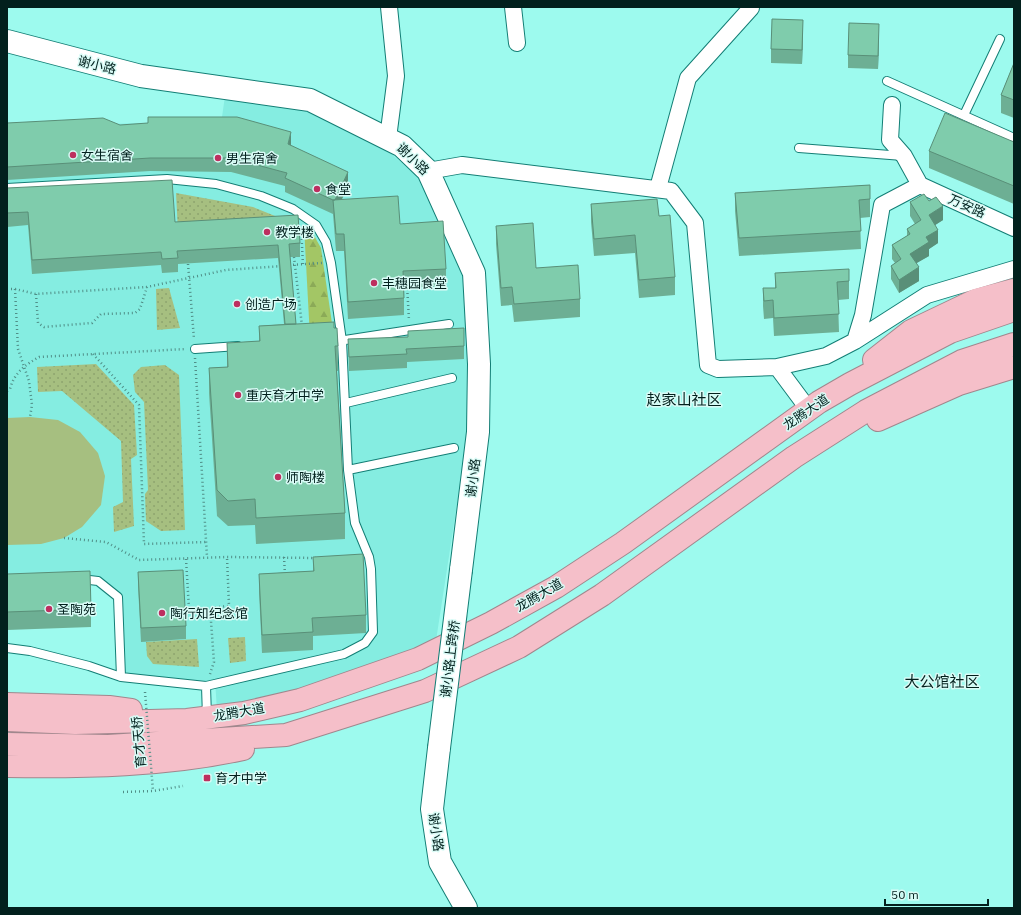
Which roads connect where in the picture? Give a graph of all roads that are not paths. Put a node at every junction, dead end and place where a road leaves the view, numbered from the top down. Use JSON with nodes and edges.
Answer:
{"nodes":[{"id":1,"x":389,"y":7,"type":"edge"},
{"id":2,"x":513,"y":7,"type":"edge"},
{"id":3,"x":751,"y":8,"type":"dead end"},
{"id":4,"x":1000,"y":39,"type":"dead end"},
{"id":5,"x":7,"y":41,"type":"edge"},
{"id":6,"x":518,"y":43,"type":"dead end"},
{"id":7,"x":887,"y":80,"type":"dead end"},
{"id":8,"x":892,"y":105,"type":"dead end"},
{"id":9,"x":964,"y":115,"type":"junction"},
{"id":10,"x":388,"y":138,"type":"junction"},
{"id":11,"x":1014,"y":138,"type":"edge"},
{"id":12,"x":799,"y":148,"type":"dead end"},
{"id":13,"x":904,"y":156,"type":"junction"},
{"id":14,"x":428,"y":171,"type":"junction"},
{"id":15,"x":920,"y":185,"type":"junction"},
{"id":16,"x":7,"y":188,"type":"edge"},
{"id":17,"x":658,"y":188,"type":"junction"},
{"id":18,"x":1014,"y":228,"type":"edge"},
{"id":19,"x":1014,"y":269,"type":"edge"},
{"id":20,"x":1014,"y":290,"type":"edge"},
{"id":21,"x":1014,"y":310,"type":"edge"},
{"id":22,"x":449,"y":324,"type":"dead end"},
{"id":23,"x":338,"y":341,"type":"junction"},
{"id":24,"x":855,"y":341,"type":"junction"},
{"id":25,"x":1014,"y":344,"type":"edge"},
{"id":26,"x":250,"y":346,"type":"edge"},
{"id":27,"x":195,"y":349,"type":"road end"},
{"id":28,"x":777,"y":367,"type":"junction"},
{"id":29,"x":1014,"y":367,"type":"edge"},
{"id":30,"x":452,"y":378,"type":"dead end"},
{"id":31,"x":346,"y":403,"type":"junction"},
{"id":32,"x":814,"y":406,"type":"junction"},
{"id":33,"x":454,"y":448,"type":"dead end"},
{"id":34,"x":794,"y":457,"type":"junction"},
{"id":35,"x":348,"y":470,"type":"junction"},
{"id":36,"x":461,"y":570,"type":"joint"},
{"id":37,"x":75,"y":578,"type":"edge"},
{"id":38,"x":7,"y":648,"type":"edge"},
{"id":39,"x":121,"y":677,"type":"junction"},
{"id":40,"x":206,"y":686,"type":"junction"},
{"id":41,"x":7,"y":689,"type":"edge"},
{"id":42,"x":7,"y":704,"type":"edge"},
{"id":43,"x":109,"y":707,"type":"junction"},
{"id":44,"x":197,"y":719,"type":"junction"},
{"id":45,"x":7,"y":720,"type":"edge"},
{"id":46,"x":286,"y":735,"type":"junction"},
{"id":47,"x":7,"y":744,"type":"edge"},
{"id":48,"x":108,"y":746,"type":"junction"},
{"id":49,"x":439,"y":748,"type":"joint"},
{"id":50,"x":166,"y":761,"type":"junction"},
{"id":51,"x":7,"y":766,"type":"edge"},
{"id":52,"x":7,"y":778,"type":"edge"},
{"id":53,"x":466,"y":908,"type":"edge"}],
"edges":[{"from":1,"to":10,"type":"street"},
{"from":2,"to":6,"type":"street"},
{"from":3,"to":17,"type":"street"},
{"from":4,"to":9,"type":"lane"},
{"from":5,"to":10,"type":"street","name":"谢小路"},
{"from":7,"to":9,"type":"lane"},
{"from":8,"to":13,"type":"street"},
{"from":9,"to":11,"type":"lane"},
{"from":10,"to":14,"type":"street","name":"谢小路"},
{"from":12,"to":13,"type":"lane"},
{"from":13,"to":15,"type":"street"},
{"from":14,"to":17,"type":"street"},
{"from":14,"to":36,"type":"street","name":"谢小路"},
{"from":15,"to":18,"type":"street","name":"万安路"},
{"from":15,"to":24,"type":"street"},
{"from":16,"to":23,"type":"lane"},
{"from":17,"to":28,"type":"street"},
{"from":19,"to":24,"type":"street"},
{"from":20,"to":32,"type":"highway"},
{"from":21,"to":32,"type":"highway","name":"龙腾大道"},
{"from":22,"to":23,"type":"lane"},
{"from":23,"to":31,"type":"lane"},
{"from":24,"to":28,"type":"street"},
{"from":25,"to":34,"type":"highway","name":"龙腾大道"},
{"from":26,"to":27,"type":"lane"},
{"from":28,"to":32,"type":"street"},
{"from":29,"to":34,"type":"highway"},
{"from":30,"to":31,"type":"lane"},
{"from":31,"to":35,"type":"lane"},
{"from":32,"to":44,"type":"highway","name":"龙腾大道"},
{"from":33,"to":35,"type":"lane"},
{"from":34,"to":46,"type":"highway","name":"龙腾大道"},
{"from":35,"to":40,"type":"lane"},
{"from":36,"to":49,"type":"street","name":"谢小路上跨桥","bridge":true},
{"from":37,"to":39,"type":"lane"},
{"from":38,"to":39,"type":"lane"},
{"from":39,"to":40,"type":"lane"},
{"from":40,"to":44,"type":"lane"},
{"from":41,"to":43,"type":"highway"},
{"from":42,"to":43,"type":"highway"},
{"from":43,"to":44,"type":"highway"},
{"from":44,"to":45,"type":"highway","name":"龙腾大道"},
{"from":46,"to":48,"type":"highway","name":"龙腾大道"},
{"from":46,"to":50,"type":"highway"},
{"from":47,"to":48,"type":"highway","name":"龙腾大道"},
{"from":48,"to":50,"type":"highway"},
{"from":49,"to":53,"type":"street","name":"谢小路"},
{"from":50,"to":51,"type":"highway"},
{"from":50,"to":52,"type":"highway"}]}
